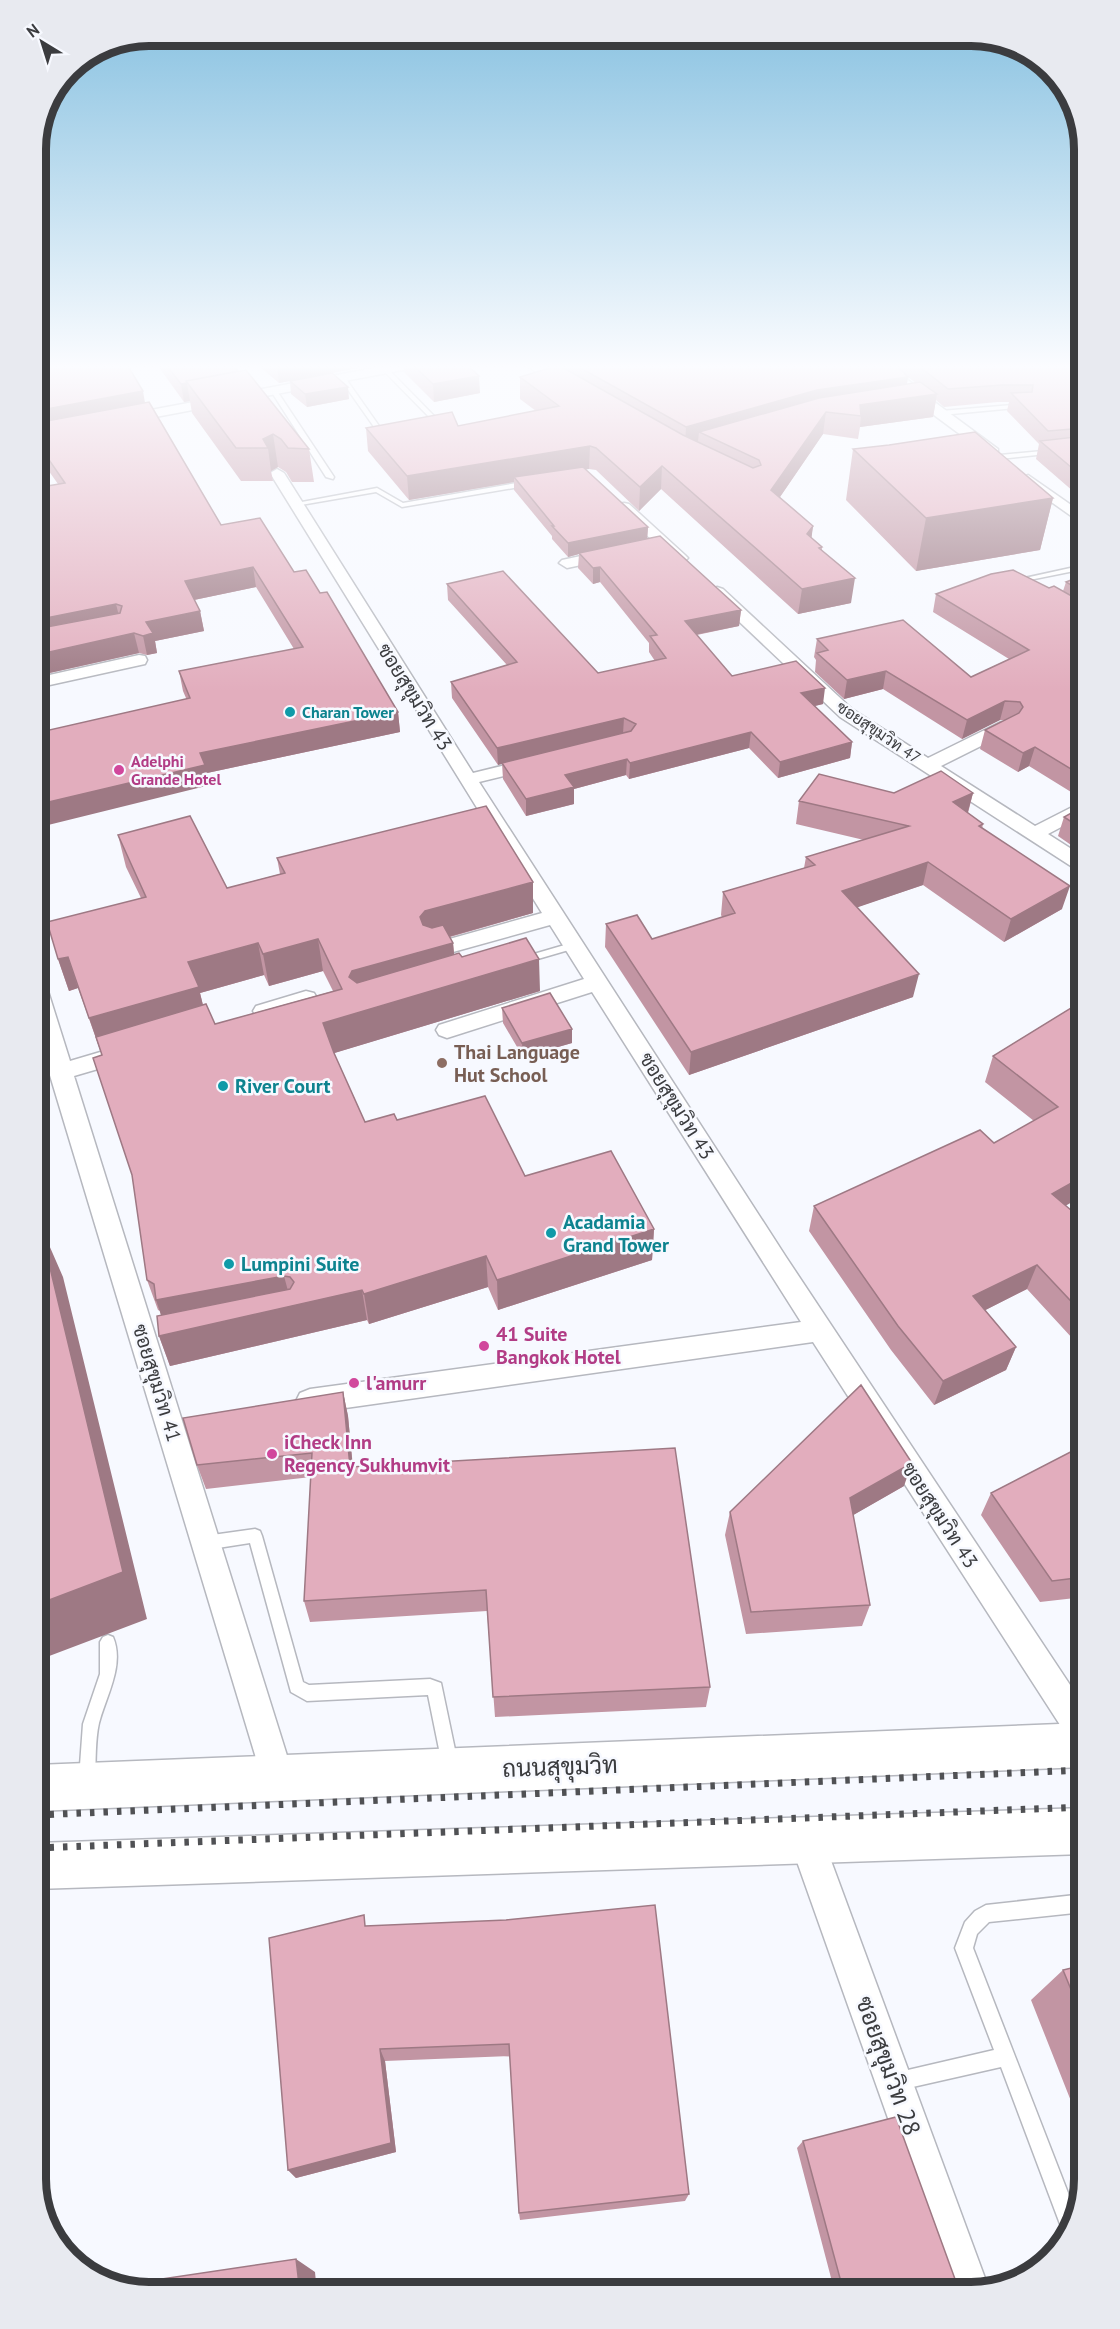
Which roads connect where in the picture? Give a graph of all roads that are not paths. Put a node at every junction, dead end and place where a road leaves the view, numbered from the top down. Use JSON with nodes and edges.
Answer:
{"nodes":[{"id":1,"x":277,"y":475,"type":"edge"},
{"id":2,"x":1017,"y":475,"type":"edge"},
{"id":3,"x":534,"y":482,"type":"edge"},
{"id":4,"x":614,"y":497,"type":"edge"},
{"id":5,"x":295,"y":504,"type":"junction"},
{"id":6,"x":1074,"y":514,"type":"edge"},
{"id":7,"x":664,"y":544,"type":"junction"},
{"id":8,"x":643,"y":548,"type":"edge"},
{"id":9,"x":621,"y":552,"type":"edge"},
{"id":10,"x":567,"y":563,"type":"dead end"},
{"id":11,"x":690,"y":568,"type":"edge"},
{"id":12,"x":1074,"y":569,"type":"edge"},
{"id":13,"x":1018,"y":580,"type":"junction"},
{"id":14,"x":1007,"y":583,"type":"edge"},
{"id":15,"x":708,"y":584,"type":"edge"},
{"id":16,"x":1028,"y":586,"type":"edge"},
{"id":17,"x":139,"y":660,"type":"dead end"},
{"id":18,"x":47,"y":680,"type":"edge"},
{"id":19,"x":1007,"y":726,"type":"edge"},
{"id":20,"x":557,"y":758,"type":"edge"},
{"id":21,"x":928,"y":765,"type":"junction"},
{"id":22,"x":467,"y":780,"type":"junction"},
{"id":23,"x":1074,"y":813,"type":"edge"},
{"id":24,"x":1035,"y":834,"type":"junction"},
{"id":25,"x":1074,"y":859,"type":"edge"},
{"id":26,"x":556,"y":916,"type":"junction"},
{"id":27,"x":575,"y":945,"type":"junction"},
{"id":28,"x":435,"y":950,"type":"edge"},
{"id":29,"x":507,"y":965,"type":"edge"},
{"id":30,"x":598,"y":982,"type":"junction"},
{"id":31,"x":306,"y":998,"type":"edge"},
{"id":32,"x":239,"y":1018,"type":"edge"},
{"id":33,"x":47,"y":1025,"type":"edge"},
{"id":34,"x":447,"y":1030,"type":"dead end"},
{"id":35,"x":150,"y":1045,"type":"edge"},
{"id":36,"x":60,"y":1072,"type":"junction"},
{"id":37,"x":819,"y":1330,"type":"junction"},
{"id":38,"x":280,"y":1405,"type":"edge"},
{"id":39,"x":206,"y":1543,"type":"junction"},
{"id":40,"x":108,"y":1642,"type":"dead end"},
{"id":41,"x":1074,"y":1719,"type":"edge"},
{"id":42,"x":1074,"y":1745,"type":"edge"},
{"id":43,"x":452,"y":1771,"type":"junction"},
{"id":44,"x":278,"y":1778,"type":"junction"},
{"id":45,"x":86,"y":1787,"type":"junction"},
{"id":46,"x":46,"y":1788,"type":"edge"},
{"id":47,"x":1074,"y":1832,"type":"edge"},
{"id":48,"x":806,"y":1839,"type":"junction"},
{"id":49,"x":46,"y":1866,"type":"edge"},
{"id":50,"x":1074,"y":1904,"type":"edge"},
{"id":51,"x":1005,"y":2057,"type":"junction"},
{"id":52,"x":894,"y":2082,"type":"junction"},
{"id":53,"x":1067,"y":2216,"type":"edge"},
{"id":54,"x":966,"y":2282,"type":"edge"}],
"edges":[{"from":1,"to":5,"type":"street","name":"ซอยสุขุมวิท 43"},
{"from":2,"to":6,"type":"street"},
{"from":3,"to":5,"type":"lane"},
{"from":4,"to":7,"type":"street"},
{"from":5,"to":22,"type":"street","name":"ซอยสุขุมวิท 43"},
{"from":7,"to":8,"type":"street"},
{"from":7,"to":11,"type":"street"},
{"from":9,"to":10,"type":"street"},
{"from":12,"to":13,"type":"lane"},
{"from":13,"to":14,"type":"lane"},
{"from":13,"to":16,"type":"lane"},
{"from":15,"to":21,"type":"street","name":"ซอยสุขุมวิท 47"},
{"from":17,"to":18,"type":"street"},
{"from":19,"to":21,"type":"street"},
{"from":20,"to":22,"type":"street"},
{"from":21,"to":24,"type":"street","name":"ซอยสุขุมวิท 47"},
{"from":22,"to":26,"type":"street","name":"ซอยสุขุมวิท 43"},
{"from":23,"to":24,"type":"street"},
{"from":24,"to":25,"type":"street","name":"ซอยสุขุมวิท 47"},
{"from":26,"to":27,"type":"street","name":"ซอยสุขุมวิท 43"},
{"from":26,"to":28,"type":"street"},
{"from":27,"to":29,"type":"lane"},
{"from":27,"to":30,"type":"street","name":"ซอยสุขุมวิท 43"},
{"from":30,"to":34,"type":"street"},
{"from":30,"to":37,"type":"street","name":"ซอยสุขุมวิท 43"},
{"from":31,"to":32,"type":"street"},
{"from":33,"to":36,"type":"street","name":"ซอยสุขุมวิท 41"},
{"from":35,"to":36,"type":"street"},
{"from":36,"to":39,"type":"street","name":"ซอยสุขุมวิท 41"},
{"from":37,"to":38,"type":"street"},
{"from":37,"to":41,"type":"street","name":"ซอยสุขุมวิท 43"},
{"from":39,"to":43,"type":"lane"},
{"from":39,"to":44,"type":"street","name":"ซอยสุขุมวิท 41"},
{"from":40,"to":45,"type":"lane"},
{"from":42,"to":43,"type":"main road","name":"ถนนสุขุมวิท"},
{"from":43,"to":44,"type":"main road","name":"ถนนสุขุมวิท"},
{"from":44,"to":45,"type":"main road","name":"ถนนสุขุมวิท"},
{"from":45,"to":46,"type":"main road","name":"ถนนสุขุมวิท"},
{"from":47,"to":48,"type":"main road"},
{"from":48,"to":49,"type":"main road"},
{"from":48,"to":52,"type":"street","name":"ซอยสุขุมวิท 28"},
{"from":50,"to":51,"type":"lane"},
{"from":51,"to":52,"type":"lane"},
{"from":51,"to":53,"type":"lane"},
{"from":52,"to":54,"type":"street","name":"ซอยสุขุมวิท 28"}]}
